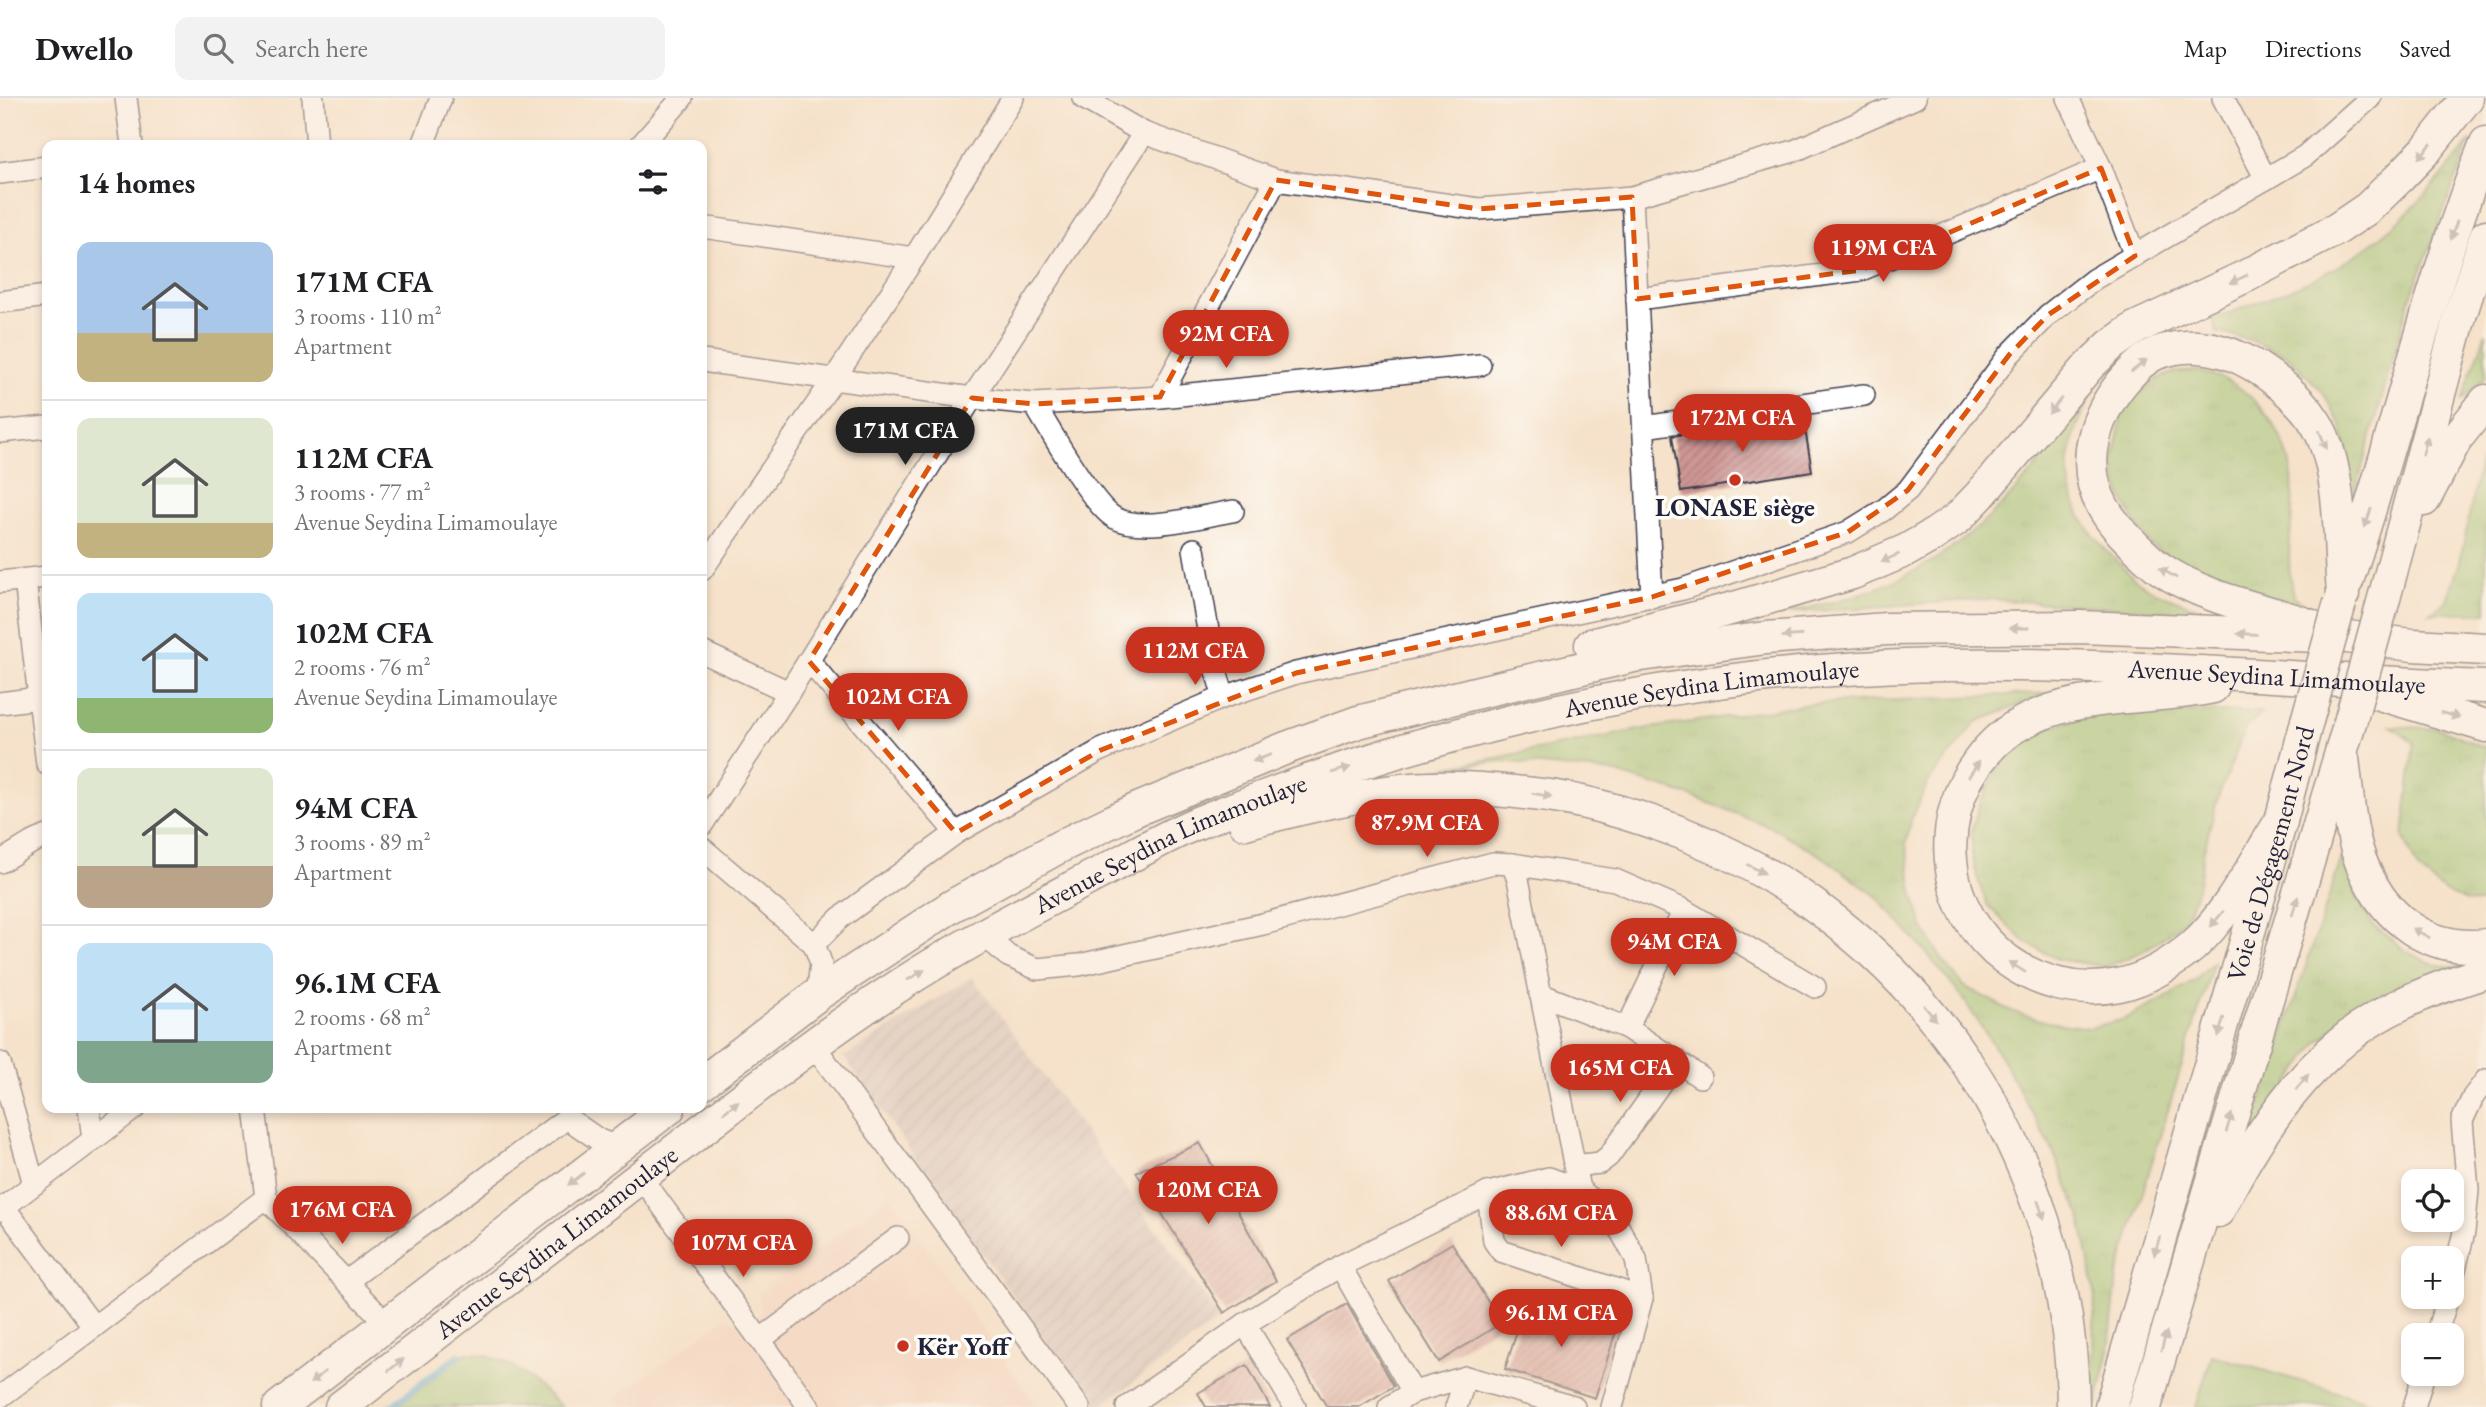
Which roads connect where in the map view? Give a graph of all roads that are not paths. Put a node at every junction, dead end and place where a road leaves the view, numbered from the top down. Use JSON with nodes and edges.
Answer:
{"nodes":[{"id":1,"x":126,"y":98,"type":"edge"},
{"id":2,"x":313,"y":98,"type":"edge"},
{"id":3,"x":441,"y":98,"type":"edge"},
{"id":4,"x":682,"y":98,"type":"edge"},
{"id":5,"x":1013,"y":98,"type":"edge"},
{"id":6,"x":1083,"y":98,"type":"edge"},
{"id":7,"x":1915,"y":98,"type":"edge"},
{"id":8,"x":2068,"y":98,"type":"edge"},
{"id":9,"x":2223,"y":98,"type":"edge"},
{"id":10,"x":2370,"y":98,"type":"edge"},
{"id":11,"x":2467,"y":98,"type":"edge"},
{"id":12,"x":1144,"y":133,"type":"junction"},
{"id":13,"x":131,"y":140,"type":"edge"},
{"id":14,"x":317,"y":140,"type":"edge"},
{"id":15,"x":425,"y":140,"type":"edge"},
{"id":16,"x":645,"y":140,"type":"edge"},
{"id":17,"x":2486,"y":142,"type":"edge"},
{"id":18,"x":42,"y":168,"type":"edge"},
{"id":19,"x":2101,"y":168,"type":"junction"},
{"id":20,"x":0,"y":173,"type":"edge"},
{"id":21,"x":2266,"y":179,"type":"junction"},
{"id":22,"x":1276,"y":180,"type":"junction"},
{"id":23,"x":1632,"y":197,"type":"junction"},
{"id":24,"x":707,"y":228,"type":"edge"},
{"id":25,"x":2486,"y":236,"type":"edge"},
{"id":26,"x":2135,"y":256,"type":"junction"},
{"id":27,"x":914,"y":257,"type":"junction"},
{"id":28,"x":42,"y":297,"type":"edge"},
{"id":29,"x":1637,"y":299,"type":"junction"},
{"id":30,"x":0,"y":302,"type":"edge"},
{"id":31,"x":707,"y":362,"type":"edge"},
{"id":32,"x":1480,"y":365,"type":"dead end"},
{"id":33,"x":834,"y":379,"type":"junction"},
{"id":34,"x":1864,"y":395,"type":"dead end"},
{"id":35,"x":1160,"y":397,"type":"junction"},
{"id":36,"x":972,"y":398,"type":"junction"},
{"id":37,"x":2486,"y":401,"type":"edge"},
{"id":38,"x":1034,"y":404,"type":"junction"},
{"id":39,"x":1644,"y":427,"type":"junction"},
{"id":40,"x":42,"y":428,"type":"edge"},
{"id":41,"x":0,"y":432,"type":"edge"},
{"id":42,"x":1233,"y":511,"type":"dead end"},
{"id":43,"x":1194,"y":549,"type":"dead end"},
{"id":44,"x":2398,"y":551,"type":"junction"},
{"id":45,"x":707,"y":563,"type":"edge"},
{"id":46,"x":42,"y":578,"type":"edge"},
{"id":47,"x":25,"y":580,"type":"junction"},
{"id":48,"x":0,"y":582,"type":"edge"},
{"id":49,"x":1652,"y":597,"type":"junction"},
{"id":50,"x":2342,"y":598,"type":"junction"},
{"id":51,"x":2486,"y":630,"type":"edge"},
{"id":52,"x":2347,"y":637,"type":"junction"},
{"id":53,"x":2413,"y":645,"type":"junction"},
{"id":54,"x":2486,"y":649,"type":"edge"},
{"id":55,"x":707,"y":654,"type":"edge"},
{"id":56,"x":809,"y":661,"type":"junction"},
{"id":57,"x":2260,"y":676,"type":"junction"},
{"id":58,"x":2339,"y":681,"type":"junction"},
{"id":59,"x":2486,"y":687,"type":"edge"},
{"id":60,"x":789,"y":692,"type":"junction"},
{"id":61,"x":1224,"y":697,"type":"junction"},
{"id":62,"x":39,"y":698,"type":"junction"},
{"id":63,"x":0,"y":703,"type":"edge"},
{"id":64,"x":1359,"y":722,"type":"junction"},
{"id":65,"x":42,"y":723,"type":"edge"},
{"id":66,"x":2486,"y":726,"type":"edge"},
{"id":67,"x":2342,"y":750,"type":"junction"},
{"id":68,"x":707,"y":817,"type":"edge"},
{"id":69,"x":2281,"y":821,"type":"junction"},
{"id":70,"x":956,"y":833,"type":"junction"},
{"id":71,"x":42,"y":838,"type":"edge"},
{"id":72,"x":707,"y":852,"type":"edge"},
{"id":73,"x":0,"y":862,"type":"edge"},
{"id":74,"x":1512,"y":864,"type":"junction"},
{"id":75,"x":1095,"y":876,"type":"junction"},
{"id":76,"x":1684,"y":910,"type":"junction"},
{"id":77,"x":984,"y":935,"type":"junction"},
{"id":78,"x":814,"y":944,"type":"junction"},
{"id":79,"x":2486,"y":944,"type":"edge"},
{"id":80,"x":2486,"y":972,"type":"edge"},
{"id":81,"x":1815,"y":987,"type":"dead end"},
{"id":82,"x":1540,"y":994,"type":"junction"},
{"id":83,"x":817,"y":995,"type":"junction"},
{"id":84,"x":1627,"y":1028,"type":"junction"},
{"id":85,"x":813,"y":1044,"type":"junction"},
{"id":86,"x":1677,"y":1060,"type":"junction"},
{"id":87,"x":0,"y":1062,"type":"edge"},
{"id":88,"x":1700,"y":1077,"type":"dead end"},
{"id":89,"x":707,"y":1079,"type":"edge"},
{"id":90,"x":2486,"y":1080,"type":"edge"},
{"id":91,"x":90,"y":1113,"type":"edge"},
{"id":92,"x":128,"y":1113,"type":"edge"},
{"id":93,"x":256,"y":1113,"type":"edge"},
{"id":94,"x":662,"y":1113,"type":"edge"},
{"id":95,"x":93,"y":1139,"type":"junction"},
{"id":96,"x":617,"y":1147,"type":"junction"},
{"id":97,"x":2465,"y":1155,"type":"junction"},
{"id":98,"x":1574,"y":1166,"type":"junction"},
{"id":99,"x":2486,"y":1167,"type":"edge"},
{"id":100,"x":641,"y":1177,"type":"junction"},
{"id":101,"x":34,"y":1184,"type":"junction"},
{"id":102,"x":1579,"y":1189,"type":"junction"},
{"id":103,"x":1488,"y":1193,"type":"junction"},
{"id":104,"x":266,"y":1198,"type":"junction"},
{"id":105,"x":2,"y":1209,"type":"edge"},
{"id":106,"x":898,"y":1238,"type":"dead end"},
{"id":107,"x":2461,"y":1246,"type":"edge"},
{"id":108,"x":1340,"y":1266,"type":"junction"},
{"id":109,"x":347,"y":1281,"type":"junction"},
{"id":110,"x":2180,"y":1287,"type":"junction"},
{"id":111,"x":1643,"y":1298,"type":"junction"},
{"id":112,"x":387,"y":1324,"type":"junction"},
{"id":113,"x":1245,"y":1324,"type":"junction"},
{"id":114,"x":94,"y":1327,"type":"junction"},
{"id":115,"x":761,"y":1339,"type":"junction"},
{"id":116,"x":1466,"y":1377,"type":"junction"},
{"id":117,"x":2420,"y":1386,"type":"edge"},
{"id":118,"x":1413,"y":1392,"type":"junction"},
{"id":119,"x":0,"y":1397,"type":"edge"},
{"id":120,"x":279,"y":1407,"type":"edge"},
{"id":121,"x":341,"y":1407,"type":"edge"},
{"id":122,"x":810,"y":1407,"type":"edge"},
{"id":123,"x":1079,"y":1407,"type":"edge"},
{"id":124,"x":1127,"y":1407,"type":"edge"},
{"id":125,"x":1295,"y":1407,"type":"edge"},
{"id":126,"x":1389,"y":1407,"type":"edge"},
{"id":127,"x":1456,"y":1407,"type":"edge"},
{"id":128,"x":1574,"y":1407,"type":"edge"},
{"id":129,"x":1612,"y":1407,"type":"edge"},
{"id":130,"x":2073,"y":1407,"type":"edge"},
{"id":131,"x":2111,"y":1407,"type":"edge"},
{"id":132,"x":2145,"y":1407,"type":"edge"},
{"id":133,"x":2414,"y":1407,"type":"edge"}],
"edges":[{"from":1,"to":13,"type":"street"},
{"from":2,"to":14,"type":"street"},
{"from":3,"to":15,"type":"street"},
{"from":4,"to":16,"type":"street"},
{"from":5,"to":27,"type":"street"},
{"from":6,"to":12,"type":"street"},
{"from":7,"to":23,"type":"street"},
{"from":8,"to":19,"type":"street"},
{"from":9,"to":21,"type":"street"},
{"from":10,"to":21,"type":"street"},
{"from":11,"to":64,"type":"highway","one_way":true},
{"from":12,"to":22,"type":"street"},
{"from":12,"to":36,"type":"street"},
{"from":17,"to":50,"type":"highway","name":"Voie de Dégagement Nord","one_way":true},
{"from":18,"to":20,"type":"street"},
{"from":19,"to":26,"type":"street"},
{"from":19,"to":29,"type":"street"},
{"from":21,"to":26,"type":"street"},
{"from":22,"to":23,"type":"street"},
{"from":22,"to":35,"type":"street"},
{"from":23,"to":29,"type":"street"},
{"from":24,"to":27,"type":"street"},
{"from":44,"to":25,"type":"highway","name":"Voie de Dégagement Nord","one_way":true},
{"from":26,"to":49,"type":"street"},
{"from":27,"to":33,"type":"street"},
{"from":28,"to":30,"type":"street"},
{"from":29,"to":39,"type":"street"},
{"from":31,"to":33,"type":"street"},
{"from":32,"to":35,"type":"street"},
{"from":33,"to":36,"type":"street"},
{"from":33,"to":45,"type":"street"},
{"from":34,"to":39,"type":"street"},
{"from":35,"to":38,"type":"street"},
{"from":36,"to":38,"type":"street"},
{"from":36,"to":56,"type":"street"},
{"from":37,"to":44,"type":"highway"},
{"from":38,"to":42,"type":"street"},
{"from":39,"to":49,"type":"street"},
{"from":40,"to":41,"type":"street"},
{"from":43,"to":61,"type":"street"},
{"from":44,"to":67,"type":"highway","name":"Voie de Dégagement Nord","bridge":true},
{"from":46,"to":47,"type":"street"},
{"from":47,"to":48,"type":"street"},
{"from":47,"to":62,"type":"street"},
{"from":49,"to":61,"type":"street"},
{"from":52,"to":50,"type":"highway","one_way":true},
{"from":50,"to":69,"type":"highway","name":"Voie de Dégagement Nord","bridge":true},
{"from":51,"to":53,"type":"highway"},
{"from":52,"to":53,"type":"highway","name":"Avenue Seydina Limamoulaye"},
{"from":52,"to":64,"type":"highway","name":"Avenue Seydina Limamoulaye","one_way":true},
{"from":53,"to":54,"type":"highway","name":"Avenue Seydina Limamoulaye"},
{"from":55,"to":60,"type":"street"},
{"from":56,"to":60,"type":"street"},
{"from":56,"to":70,"type":"street"},
{"from":57,"to":58,"type":"highway","name":"Avenue Seydina Limamoulaye"},
{"from":69,"to":57,"type":"highway","one_way":true},
{"from":75,"to":57,"type":"highway","name":"Avenue Seydina Limamoulaye","one_way":true},
{"from":58,"to":59,"type":"highway","name":"Avenue Seydina Limamoulaye"},
{"from":58,"to":66,"type":"highway","one_way":true},
{"from":60,"to":68,"type":"street"},
{"from":61,"to":70,"type":"street"},
{"from":62,"to":63,"type":"street"},
{"from":62,"to":65,"type":"street"},
{"from":64,"to":83,"type":"highway","name":"Avenue Seydina Limamoulaye","one_way":true},
{"from":79,"to":67,"type":"highway","one_way":true},
{"from":110,"to":67,"type":"highway","name":"Voie de Dégagement Nord","one_way":true},
{"from":69,"to":131,"type":"highway","name":"Voie de Dégagement Nord","one_way":true},
{"from":70,"to":78,"type":"street"},
{"from":71,"to":73,"type":"street"},
{"from":72,"to":78,"type":"street"},
{"from":74,"to":76,"type":"street"},
{"from":74,"to":77,"type":"street"},
{"from":74,"to":82,"type":"street"},
{"from":75,"to":77,"type":"highway","name":"Avenue Seydina Limamoulaye"},
{"from":75,"to":130,"type":"highway","one_way":true},
{"from":76,"to":81,"type":"street"},
{"from":76,"to":84,"type":"street"},
{"from":85,"to":77,"type":"highway","name":"Avenue Seydina Limamoulaye","one_way":true},
{"from":78,"to":83,"type":"street"},
{"from":110,"to":80,"type":"highway","one_way":true},
{"from":82,"to":84,"type":"street"},
{"from":82,"to":98,"type":"street"},
{"from":83,"to":89,"type":"highway","name":"Avenue Seydina Limamoulaye"},
{"from":84,"to":86,"type":"street"},
{"from":100,"to":85,"type":"highway","name":"Avenue Seydina Limamoulaye","one_way":true},
{"from":85,"to":123,"type":"street"},
{"from":86,"to":88,"type":"street"},
{"from":86,"to":98,"type":"street"},
{"from":87,"to":101,"type":"street"},
{"from":90,"to":97,"type":"street"},
{"from":91,"to":95,"type":"street"},
{"from":92,"to":95,"type":"street"},
{"from":93,"to":104,"type":"street"},
{"from":94,"to":96,"type":"highway","name":"Avenue Seydina Limamoulaye"},
{"from":95,"to":101,"type":"street"},
{"from":96,"to":109,"type":"street"},
{"from":96,"to":112,"type":"highway","name":"Avenue Seydina Limamoulaye","one_way":true},
{"from":97,"to":99,"type":"street"},
{"from":97,"to":107,"type":"street"},
{"from":98,"to":102,"type":"street"},
{"from":100,"to":115,"type":"street"},
{"from":121,"to":100,"type":"highway","name":"Avenue Seydina Limamoulaye","one_way":true},
{"from":101,"to":105,"type":"street"},
{"from":102,"to":103,"type":"street"},
{"from":102,"to":111,"type":"street"},
{"from":103,"to":108,"type":"street"},
{"from":103,"to":111,"type":"street"},
{"from":104,"to":109,"type":"street"},
{"from":104,"to":114,"type":"street"},
{"from":105,"to":114,"type":"street"},
{"from":106,"to":115,"type":"street"},
{"from":108,"to":113,"type":"street"},
{"from":108,"to":118,"type":"street"},
{"from":109,"to":112,"type":"street"},
{"from":132,"to":110,"type":"highway","name":"Voie de Dégagement Nord","one_way":true},
{"from":111,"to":129,"type":"street"},
{"from":112,"to":120,"type":"highway","name":"Avenue Seydina Limamoulaye","one_way":true},
{"from":113,"to":124,"type":"street"},
{"from":113,"to":125,"type":"street"},
{"from":114,"to":119,"type":"street"},
{"from":115,"to":122,"type":"street"},
{"from":116,"to":118,"type":"street"},
{"from":116,"to":127,"type":"street"},
{"from":116,"to":128,"type":"street"},
{"from":117,"to":133,"type":"street"},
{"from":118,"to":126,"type":"street"}]}
